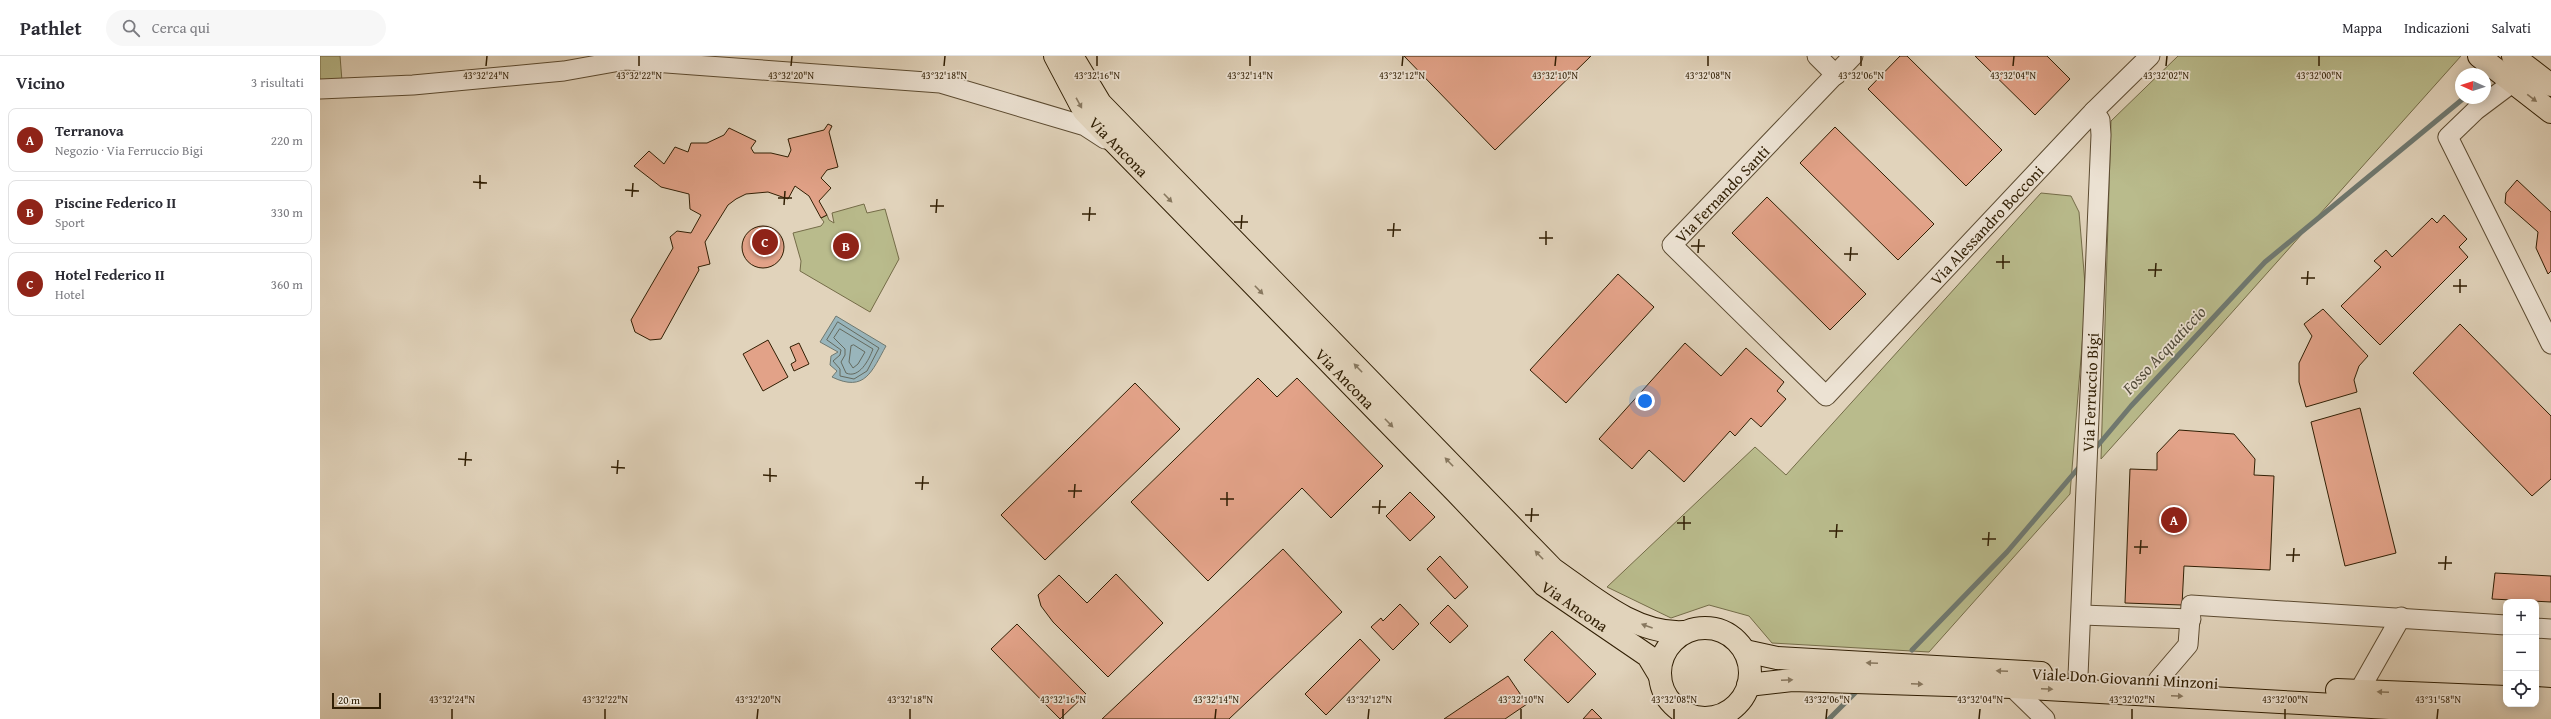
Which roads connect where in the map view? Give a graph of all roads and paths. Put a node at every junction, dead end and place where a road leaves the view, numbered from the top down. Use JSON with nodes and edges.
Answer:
{"nodes":[{"id":1,"x":1055,"y":56,"type":"edge"},
{"id":2,"x":1072,"y":56,"type":"edge"},
{"id":3,"x":1817,"y":56,"type":"edge"},
{"id":4,"x":1853,"y":56,"type":"edge"},
{"id":5,"x":2150,"y":56,"type":"edge"},
{"id":6,"x":2479,"y":56,"type":"edge"},
{"id":7,"x":2513,"y":56,"type":"edge"},
{"id":8,"x":1836,"y":75,"type":"junction"},
{"id":9,"x":2512,"y":83,"type":"junction"},
{"id":10,"x":2551,"y":86,"type":"edge"},
{"id":11,"x":320,"y":89,"type":"edge"},
{"id":12,"x":2094,"y":111,"type":"junction"},
{"id":13,"x":2551,"y":112,"type":"edge"},
{"id":14,"x":1120,"y":148,"type":"junction"},
{"id":15,"x":2551,"y":344,"type":"edge"},
{"id":16,"x":1826,"y":396,"type":"joint"},
{"id":17,"x":2082,"y":615,"type":"junction"},
{"id":18,"x":2401,"y":617,"type":"junction"},
{"id":19,"x":2191,"y":619,"type":"junction"},
{"id":20,"x":2503,"y":625,"type":"edge"},
{"id":21,"x":2539,"y":628,"type":"edge"},
{"id":22,"x":2551,"y":629,"type":"edge"},
{"id":23,"x":1684,"y":632,"type":"junction"},
{"id":24,"x":1745,"y":651,"type":"junction"},
{"id":25,"x":1660,"y":676,"type":"junction"},
{"id":26,"x":2078,"y":676,"type":"junction"},
{"id":27,"x":2158,"y":680,"type":"junction"},
{"id":28,"x":1748,"y":686,"type":"junction"},
{"id":29,"x":2012,"y":687,"type":"junction"},
{"id":30,"x":2359,"y":691,"type":"junction"},
{"id":31,"x":2503,"y":697,"type":"edge"},
{"id":32,"x":2539,"y":698,"type":"edge"},
{"id":33,"x":2551,"y":699,"type":"edge"},
{"id":34,"x":1737,"y":712,"type":"edge"},
{"id":35,"x":2341,"y":712,"type":"edge"},
{"id":36,"x":2551,"y":717,"type":"edge"},
{"id":37,"x":1698,"y":718,"type":"edge"},
{"id":38,"x":2045,"y":719,"type":"edge"}],
"edges":[{"from":1,"to":14,"type":"main road","name":"Via Ancona","one_way":true},
{"from":23,"to":2,"type":"main road","name":"Via Ancona","one_way":true},
{"from":3,"to":8,"type":"street"},
{"from":4,"to":8,"type":"street","name":"Via Fernando Santi"},
{"from":5,"to":12,"type":"street","name":"Via Alessandro Bocconi"},
{"from":6,"to":9,"type":"main road"},
{"from":7,"to":10,"type":"main road"},
{"from":8,"to":16,"type":"street","name":"Via Fernando Santi"},
{"from":9,"to":13,"type":"main road","one_way":true},
{"from":9,"to":15,"type":"street"},
{"from":11,"to":14,"type":"street"},
{"from":12,"to":16,"type":"street","name":"Via Alessandro Bocconi"},
{"from":12,"to":17,"type":"street","name":"Via Ferruccio Bigi"},
{"from":14,"to":25,"type":"main road","name":"Via Ancona","one_way":true},
{"from":17,"to":19,"type":"street"},
{"from":17,"to":26,"type":"street","name":"Via Ferruccio Bigi"},
{"from":18,"to":19,"type":"street"},
{"from":18,"to":20,"type":"street"},
{"from":18,"to":30,"type":"street"},
{"from":19,"to":27,"type":"street"},
{"from":21,"to":22,"type":"street"},
{"from":23,"to":24,"type":"main road"},
{"from":23,"to":25,"type":"main road"},
{"from":26,"to":24,"type":"main road","name":"Viale Don Giovanni Minzoni","one_way":true},
{"from":24,"to":28,"type":"main road"},
{"from":25,"to":37,"type":"main road"},
{"from":26,"to":27,"type":"main road","name":"Viale Don Giovanni Minzoni"},
{"from":27,"to":30,"type":"main road","name":"Viale Don Giovanni Minzoni"},
{"from":28,"to":29,"type":"main road","name":"Viale Don Giovanni Minzoni","one_way":true},
{"from":28,"to":34,"type":"main road"},
{"from":29,"to":35,"type":"main road","name":"Viale Don Giovanni Minzoni","one_way":true},
{"from":29,"to":38,"type":"street"},
{"from":31,"to":30,"type":"main road","name":"Viale Don Giovanni Minzoni","one_way":true},
{"from":32,"to":33,"type":"main road"},
{"from":34,"to":37,"type":"main road"},
{"from":35,"to":36,"type":"main road","name":"Viale Don Giovanni Minzoni"}]}
